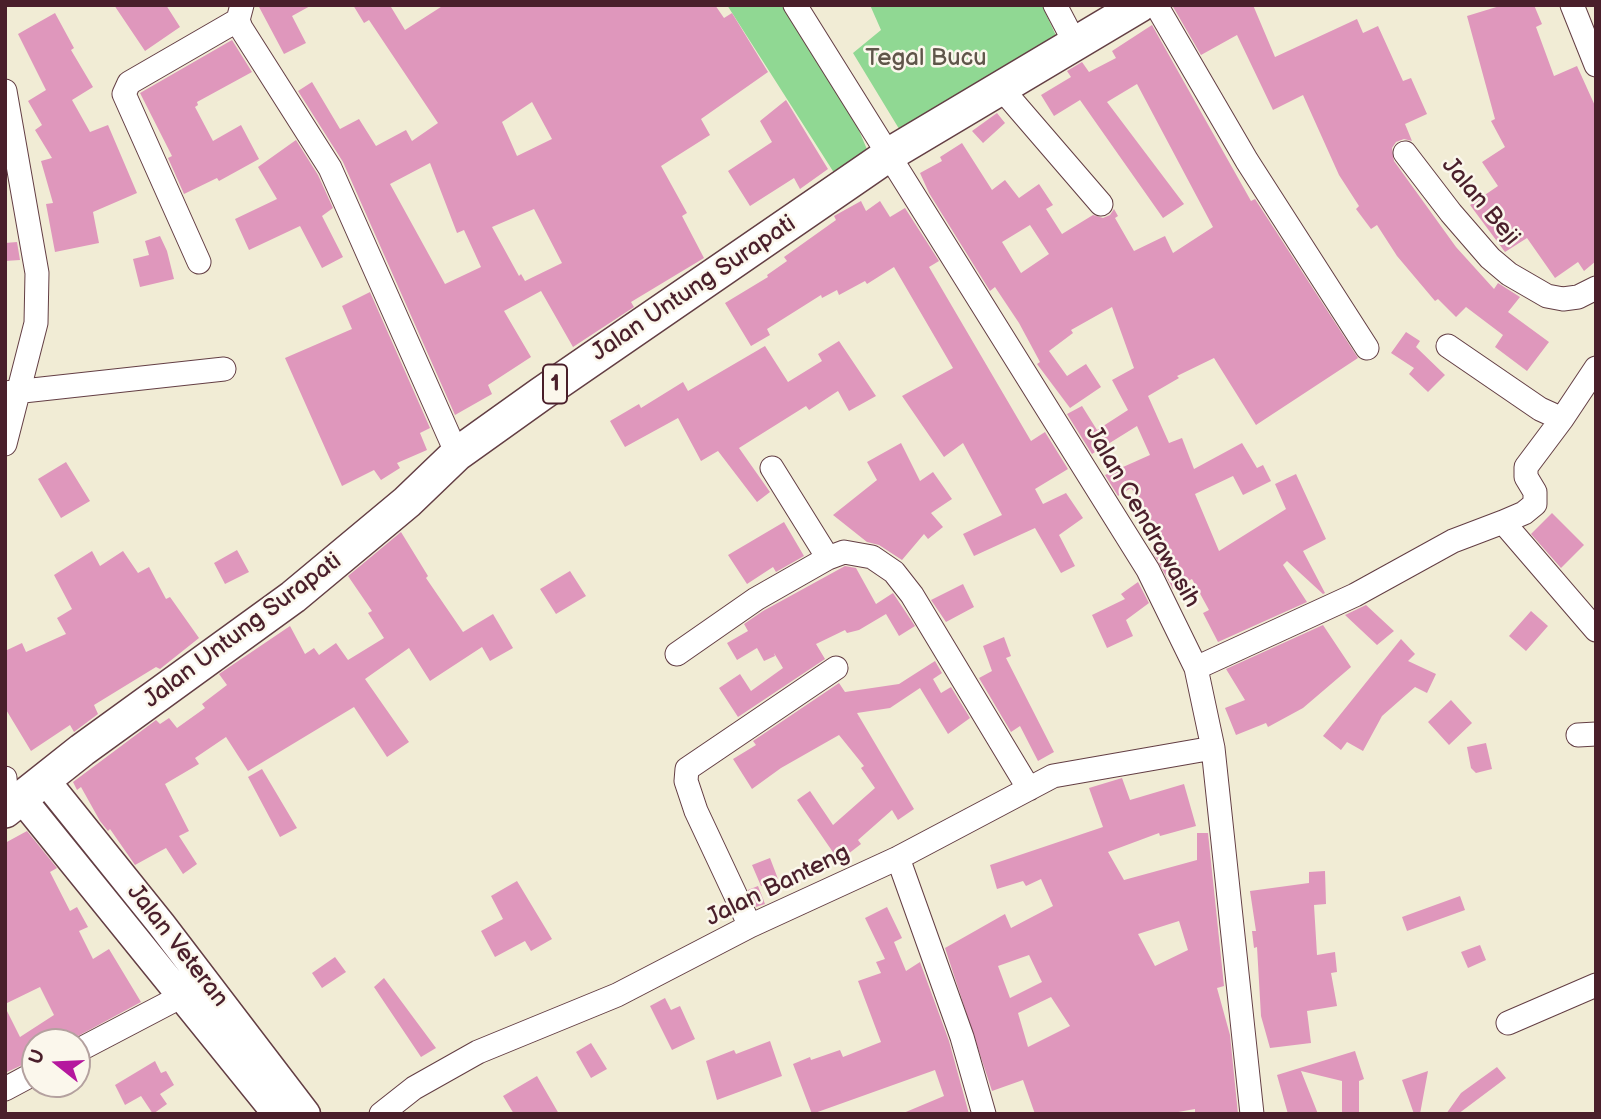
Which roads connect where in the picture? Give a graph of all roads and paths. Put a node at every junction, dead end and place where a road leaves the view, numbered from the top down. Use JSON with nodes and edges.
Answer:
{"nodes":[{"id":1,"x":796,"y":5,"type":"edge"},
{"id":2,"x":1055,"y":5,"type":"edge"},
{"id":3,"x":1140,"y":5,"type":"edge"},
{"id":4,"x":1156,"y":5,"type":"edge"},
{"id":5,"x":1572,"y":5,"type":"edge"},
{"id":6,"x":240,"y":13,"type":"edge"},
{"id":7,"x":1076,"y":45,"type":"junction"},
{"id":8,"x":1596,"y":65,"type":"edge"},
{"id":9,"x":1001,"y":88,"type":"junction"},
{"id":10,"x":5,"y":91,"type":"edge"},
{"id":11,"x":1405,"y":153,"type":"dead end"},
{"id":12,"x":891,"y":154,"type":"junction"},
{"id":13,"x":1101,"y":204,"type":"dead end"},
{"id":14,"x":199,"y":262,"type":"dead end"},
{"id":15,"x":1594,"y":294,"type":"edge"},
{"id":16,"x":1448,"y":346,"type":"dead end"},
{"id":17,"x":1367,"y":348,"type":"dead end"},
{"id":18,"x":1596,"y":368,"type":"edge"},
{"id":19,"x":223,"y":369,"type":"dead end"},
{"id":20,"x":11,"y":391,"type":"edge"},
{"id":21,"x":1562,"y":419,"type":"junction"},
{"id":22,"x":5,"y":444,"type":"edge"},
{"id":23,"x":457,"y":454,"type":"junction"},
{"id":24,"x":772,"y":468,"type":"dead end"},
{"id":25,"x":1503,"y":522,"type":"junction"},
{"id":26,"x":828,"y":558,"type":"junction"},
{"id":27,"x":1596,"y":630,"type":"edge"},
{"id":28,"x":677,"y":654,"type":"dead end"},
{"id":29,"x":836,"y":668,"type":"dead end"},
{"id":30,"x":1196,"y":668,"type":"junction"},
{"id":31,"x":1213,"y":748,"type":"junction"},
{"id":32,"x":1029,"y":789,"type":"junction"},
{"id":33,"x":17,"y":796,"type":"edge"},
{"id":34,"x":898,"y":858,"type":"junction"},
{"id":35,"x":750,"y":926,"type":"junction"},
{"id":36,"x":1596,"y":985,"type":"edge"},
{"id":37,"x":182,"y":996,"type":"junction"},
{"id":38,"x":1508,"y":1023,"type":"dead end"},
{"id":39,"x":91,"y":1044,"type":"edge"},
{"id":40,"x":21,"y":1080,"type":"edge"},
{"id":41,"x":5,"y":1089,"type":"edge"},
{"id":42,"x":276,"y":1114,"type":"edge"},
{"id":43,"x":306,"y":1114,"type":"edge"},
{"id":44,"x":382,"y":1114,"type":"edge"},
{"id":45,"x":984,"y":1114,"type":"edge"},
{"id":46,"x":1252,"y":1114,"type":"edge"}],
"edges":[{"from":1,"to":12,"type":"street","name":"Jalan Cendrawasih"},
{"from":2,"to":7,"type":"street"},
{"from":3,"to":7,"type":"highway","name":"Jalan Untung Surapati","number":"1"},
{"from":4,"to":17,"type":"street"},
{"from":5,"to":8,"type":"street"},
{"from":6,"to":14,"type":"street"},
{"from":6,"to":23,"type":"street"},
{"from":7,"to":9,"type":"highway","name":"Jalan Untung Surapati","number":"1"},
{"from":9,"to":12,"type":"highway","name":"Jalan Untung Surapati","number":"1"},
{"from":9,"to":13,"type":"street"},
{"from":10,"to":20,"type":"street"},
{"from":11,"to":15,"type":"street","name":"Jalan Beji"},
{"from":12,"to":23,"type":"highway","name":"Jalan Untung Surapati","number":"1"},
{"from":12,"to":30,"type":"street","name":"Jalan Cendrawasih"},
{"from":16,"to":21,"type":"street"},
{"from":18,"to":21,"type":"street"},
{"from":19,"to":20,"type":"street"},
{"from":20,"to":22,"type":"street"},
{"from":21,"to":25,"type":"street"},
{"from":23,"to":33,"type":"highway","name":"Jalan Untung Surapati","number":"1"},
{"from":24,"to":26,"type":"street"},
{"from":25,"to":27,"type":"street"},
{"from":25,"to":30,"type":"street"},
{"from":26,"to":28,"type":"street"},
{"from":26,"to":32,"type":"street"},
{"from":29,"to":35,"type":"street"},
{"from":30,"to":31,"type":"street","name":"Jalan Cendrawasih"},
{"from":31,"to":32,"type":"street","name":"Jalan Banteng"},
{"from":31,"to":46,"type":"street","name":"Jalan Cendrawasih"},
{"from":32,"to":34,"type":"street","name":"Jalan Banteng"},
{"from":33,"to":37,"type":"main road","name":"Jalan Veteran"},
{"from":33,"to":43,"type":"main road","name":"Jalan Veteran"},
{"from":34,"to":35,"type":"street","name":"Jalan Banteng"},
{"from":34,"to":45,"type":"street"},
{"from":35,"to":44,"type":"street","name":"Jalan Banteng"},
{"from":36,"to":38,"type":"street"},
{"from":37,"to":39,"type":"street"},
{"from":37,"to":42,"type":"main road","name":"Jalan Veteran"},
{"from":40,"to":41,"type":"street"}]}
